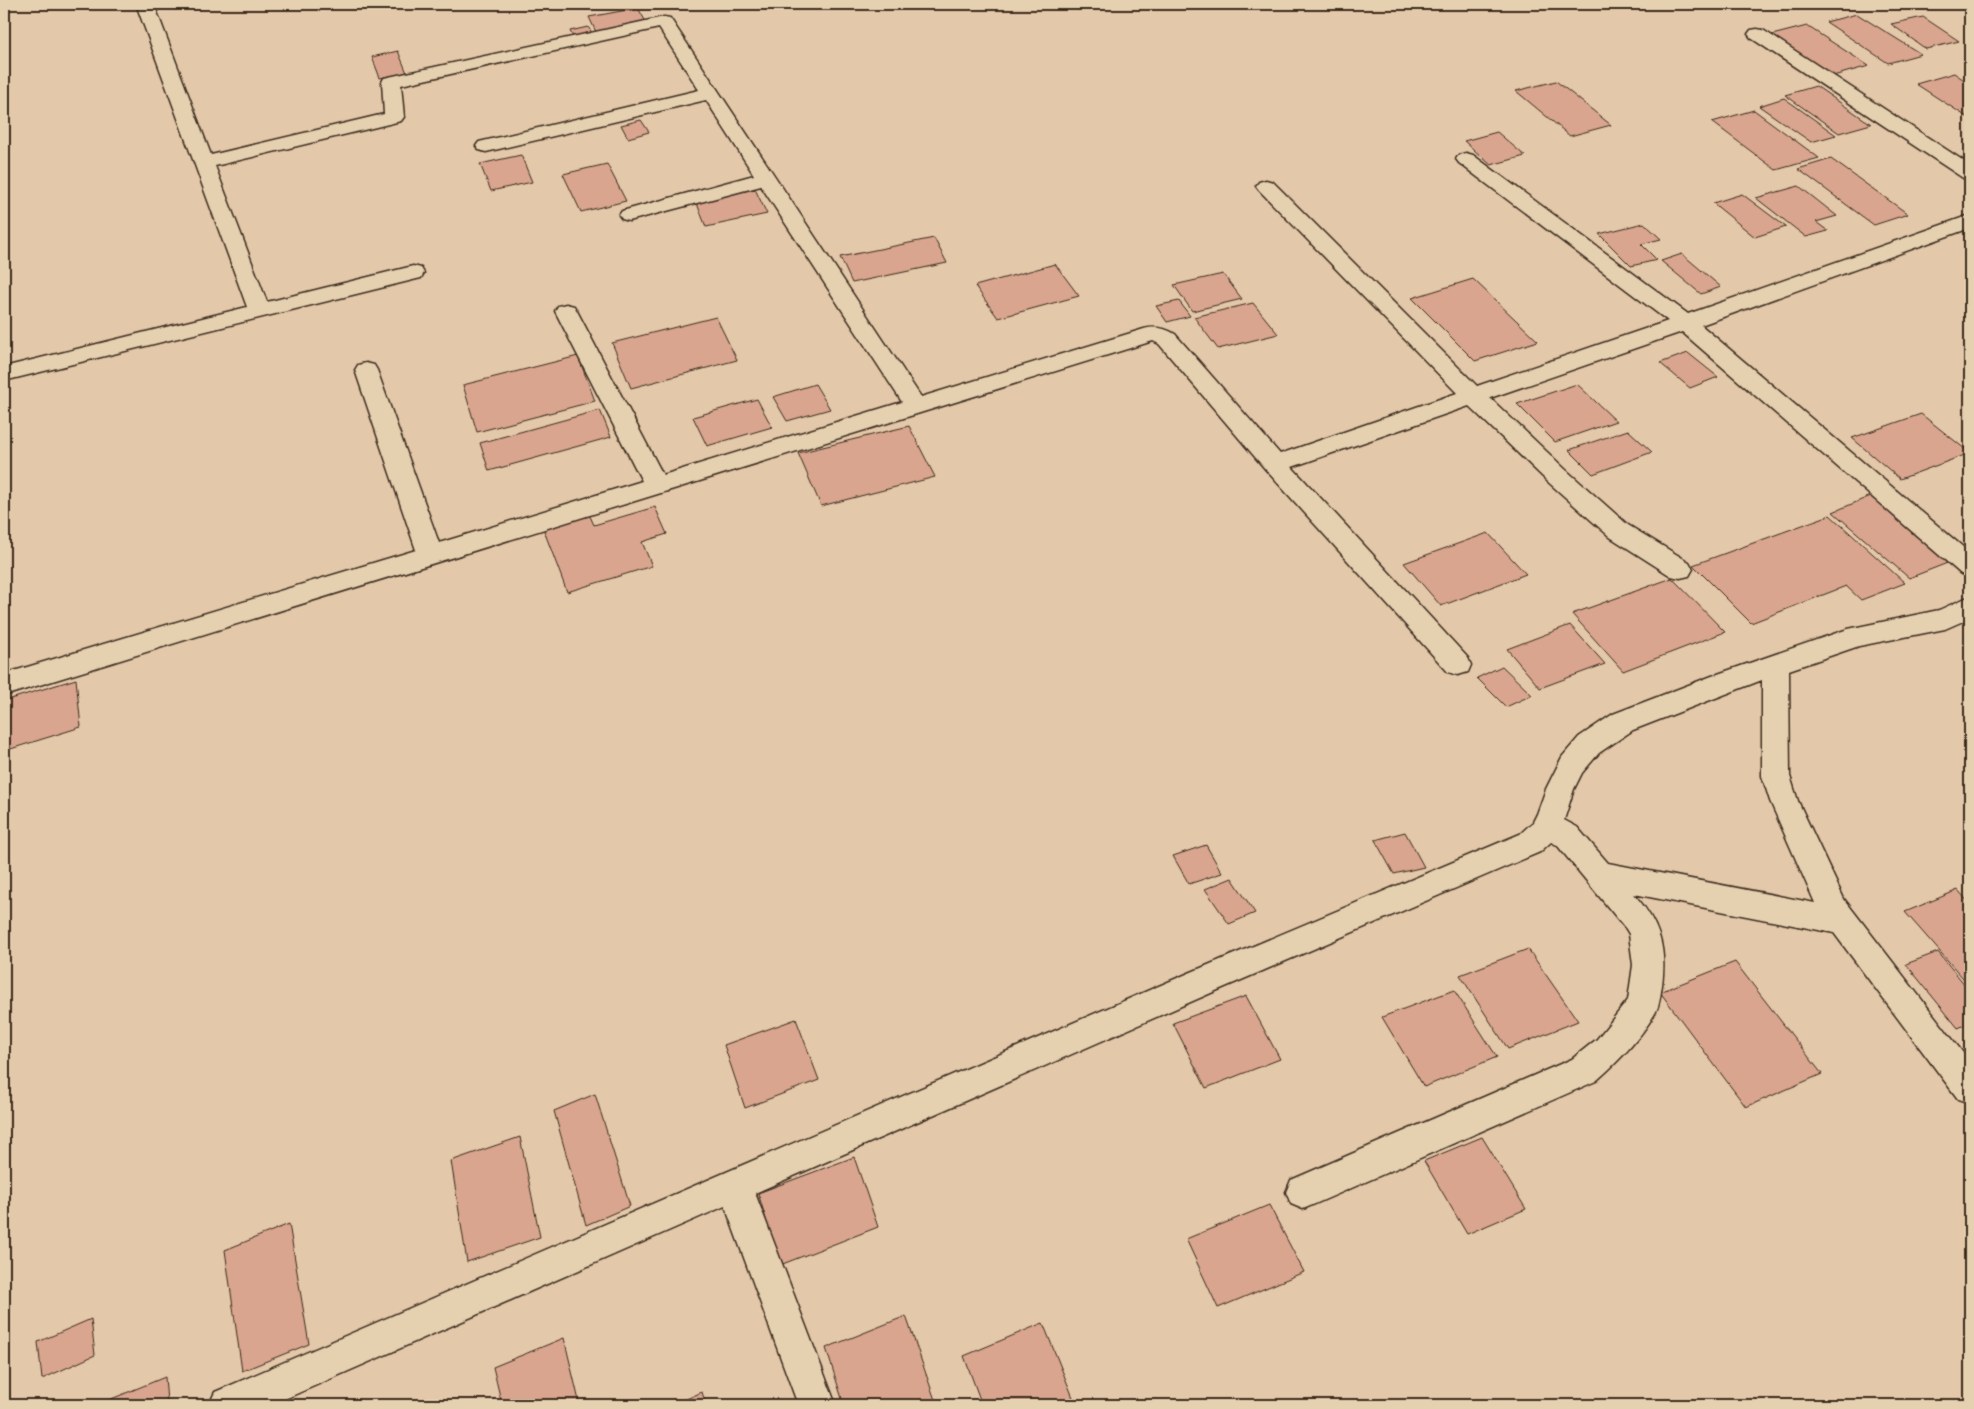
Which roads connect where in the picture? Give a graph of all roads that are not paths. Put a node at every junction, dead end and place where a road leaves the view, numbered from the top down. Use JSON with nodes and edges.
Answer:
{"nodes":[{"id":1,"x":145,"y":4,"type":"edge"},
{"id":2,"x":1757,"y":34,"type":"dead end"},
{"id":3,"x":711,"y":93,"type":"junction"},
{"id":4,"x":486,"y":146,"type":"dead end"},
{"id":5,"x":1466,"y":159,"type":"dead end"},
{"id":6,"x":204,"y":163,"type":"junction"},
{"id":7,"x":1970,"y":174,"type":"edge"},
{"id":8,"x":766,"y":178,"type":"junction"},
{"id":9,"x":1266,"y":186,"type":"dead end"},
{"id":10,"x":629,"y":215,"type":"dead end"},
{"id":11,"x":1970,"y":221,"type":"edge"},
{"id":12,"x":414,"y":273,"type":"dead end"},
{"id":13,"x":566,"y":310,"type":"dead end"},
{"id":14,"x":259,"y":311,"type":"junction"},
{"id":15,"x":1685,"y":323,"type":"junction"},
{"id":16,"x":366,"y":370,"type":"dead end"},
{"id":17,"x":4,"y":374,"type":"edge"},
{"id":18,"x":1472,"y":395,"type":"junction"},
{"id":19,"x":915,"y":406,"type":"junction"},
{"id":20,"x":1275,"y":464,"type":"junction"},
{"id":21,"x":656,"y":485,"type":"junction"},
{"id":22,"x":430,"y":554,"type":"junction"},
{"id":23,"x":1970,"y":566,"type":"edge"},
{"id":24,"x":1680,"y":569,"type":"dead end"},
{"id":25,"x":1970,"y":606,"type":"edge"},
{"id":26,"x":1458,"y":665,"type":"dead end"},
{"id":27,"x":1775,"y":666,"type":"junction"},
{"id":28,"x":4,"y":685,"type":"edge"},
{"id":29,"x":1547,"y":824,"type":"junction"},
{"id":30,"x":1598,"y":874,"type":"junction"},
{"id":31,"x":1844,"y":922,"type":"junction"},
{"id":32,"x":1970,"y":1088,"type":"edge"},
{"id":33,"x":735,"y":1184,"type":"junction"},
{"id":34,"x":1303,"y":1192,"type":"dead end"},
{"id":35,"x":228,"y":1405,"type":"edge"},
{"id":36,"x":817,"y":1405,"type":"edge"}],
"edges":[{"from":1,"to":6,"type":"street"},
{"from":2,"to":7,"type":"street"},
{"from":3,"to":4,"type":"street"},
{"from":3,"to":6,"type":"street"},
{"from":3,"to":8,"type":"street"},
{"from":5,"to":15,"type":"street"},
{"from":6,"to":14,"type":"street"},
{"from":8,"to":10,"type":"street"},
{"from":8,"to":19,"type":"street"},
{"from":9,"to":18,"type":"street"},
{"from":11,"to":15,"type":"street"},
{"from":12,"to":14,"type":"street"},
{"from":13,"to":21,"type":"street"},
{"from":14,"to":17,"type":"street"},
{"from":15,"to":18,"type":"street"},
{"from":15,"to":23,"type":"street"},
{"from":16,"to":22,"type":"street"},
{"from":18,"to":20,"type":"street"},
{"from":18,"to":24,"type":"street"},
{"from":19,"to":20,"type":"street"},
{"from":19,"to":21,"type":"street"},
{"from":20,"to":26,"type":"street"},
{"from":21,"to":22,"type":"street"},
{"from":22,"to":28,"type":"street"},
{"from":25,"to":27,"type":"street"},
{"from":27,"to":29,"type":"street"},
{"from":27,"to":31,"type":"street"},
{"from":29,"to":30,"type":"street"},
{"from":29,"to":33,"type":"street"},
{"from":30,"to":31,"type":"street"},
{"from":30,"to":34,"type":"street"},
{"from":31,"to":32,"type":"street"},
{"from":33,"to":35,"type":"street"},
{"from":33,"to":36,"type":"street"}]}
